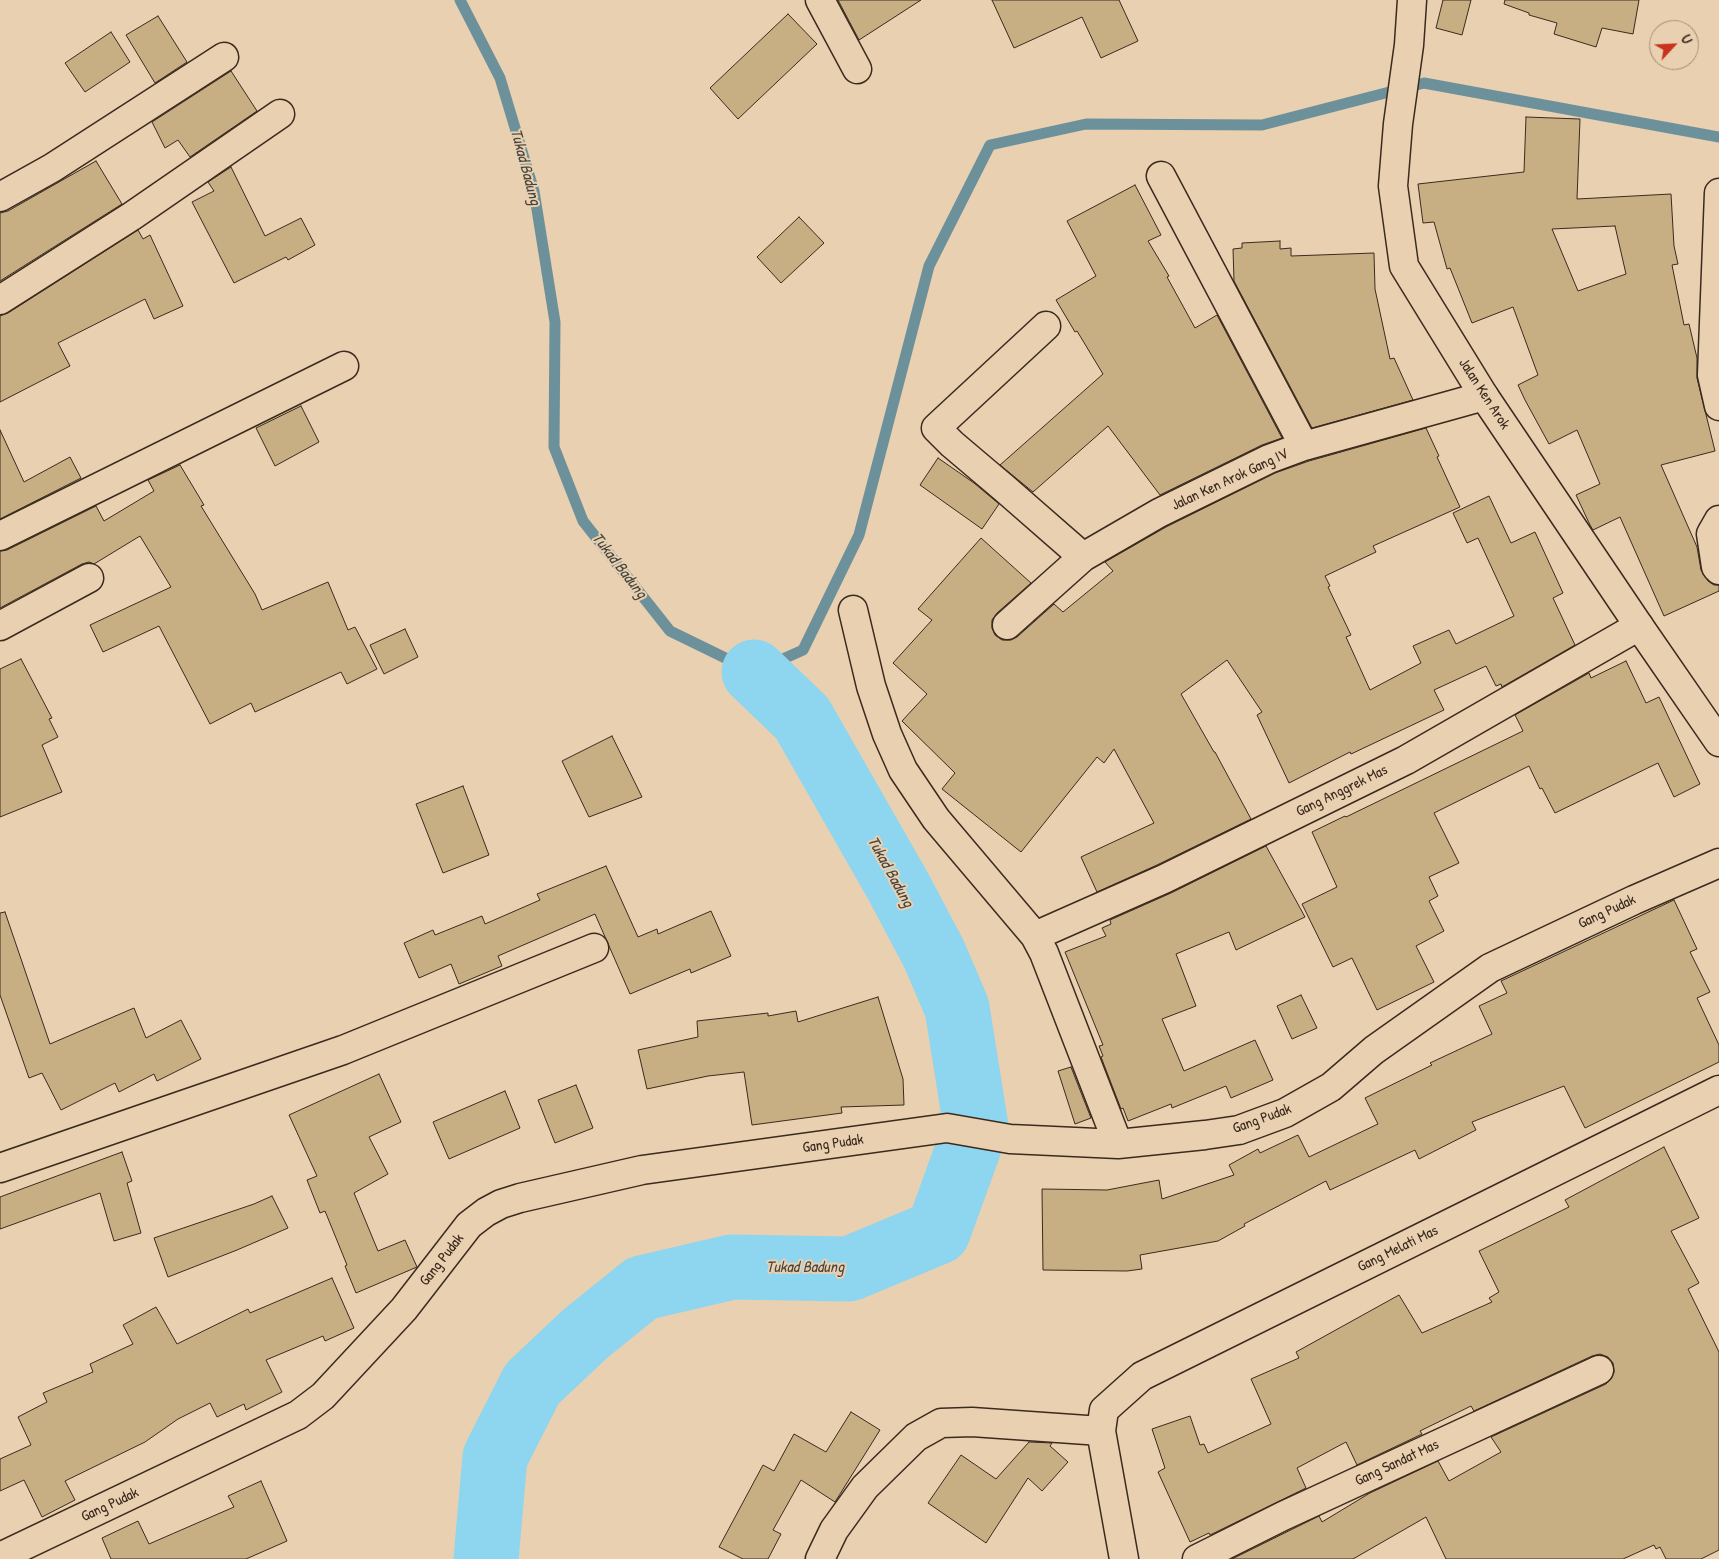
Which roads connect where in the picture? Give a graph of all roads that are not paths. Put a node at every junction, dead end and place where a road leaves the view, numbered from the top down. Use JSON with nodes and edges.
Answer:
{"nodes":[{"id":1,"x":820,"y":0,"type":"edge"},
{"id":2,"x":1412,"y":0,"type":"edge"},
{"id":3,"x":224,"y":57,"type":"dead end"},
{"id":4,"x":857,"y":69,"type":"dead end"},
{"id":5,"x":280,"y":114,"type":"dead end"},
{"id":6,"x":1161,"y":176,"type":"dead end"},
{"id":7,"x":1719,"y":193,"type":"edge"},
{"id":8,"x":0,"y":197,"type":"edge"},
{"id":9,"x":0,"y":300,"type":"edge"},
{"id":10,"x":1046,"y":326,"type":"dead end"},
{"id":11,"x":344,"y":366,"type":"dead end"},
{"id":12,"x":1484,"y":396,"type":"junction"},
{"id":13,"x":1719,"y":406,"type":"edge"},
{"id":14,"x":1304,"y":446,"type":"junction"},
{"id":15,"x":1719,"y":520,"type":"edge"},
{"id":16,"x":0,"y":536,"type":"edge"},
{"id":17,"x":1083,"y":557,"type":"junction"},
{"id":18,"x":1719,"y":570,"type":"edge"},
{"id":19,"x":89,"y":578,"type":"dead end"},
{"id":20,"x":853,"y":610,"type":"dead end"},
{"id":21,"x":1007,"y":625,"type":"dead end"},
{"id":22,"x":0,"y":626,"type":"edge"},
{"id":23,"x":1639,"y":626,"type":"junction"},
{"id":24,"x":1719,"y":742,"type":"edge"},
{"id":25,"x":1719,"y":863,"type":"edge"},
{"id":26,"x":1035,"y":936,"type":"junction"},
{"id":27,"x":594,"y":948,"type":"dead end"},
{"id":28,"x":1719,"y":1090,"type":"edge"},
{"id":29,"x":1118,"y":1144,"type":"junction"},
{"id":30,"x":0,"y":1168,"type":"edge"},
{"id":31,"x":1599,"y":1370,"type":"dead end"},
{"id":32,"x":1101,"y":1431,"type":"junction"},
{"id":33,"x":0,"y":1557,"type":"edge"},
{"id":34,"x":820,"y":1559,"type":"edge"},
{"id":35,"x":1124,"y":1559,"type":"edge"},
{"id":36,"x":1197,"y":1559,"type":"edge"}],
"edges":[{"from":1,"to":4,"type":"street"},
{"from":2,"to":12,"type":"street","name":"Jalan Ken Arok"},
{"from":3,"to":8,"type":"street"},
{"from":5,"to":9,"type":"street"},
{"from":6,"to":14,"type":"street"},
{"from":7,"to":13,"type":"street"},
{"from":10,"to":17,"type":"street"},
{"from":11,"to":16,"type":"street"},
{"from":12,"to":14,"type":"street","name":"Jalan Ken Arok Gang IV"},
{"from":12,"to":23,"type":"street","name":"Jalan Ken Arok"},
{"from":14,"to":17,"type":"street","name":"Jalan Ken Arok Gang IV"},
{"from":15,"to":18,"type":"street"},
{"from":17,"to":21,"type":"street","name":"Jalan Ken Arok Gang IV"},
{"from":19,"to":22,"type":"street"},
{"from":20,"to":26,"type":"street"},
{"from":23,"to":24,"type":"street","name":"Jalan Ken Arok"},
{"from":23,"to":26,"type":"street","name":"Gang Anggrek Mas"},
{"from":25,"to":29,"type":"street","name":"Gang Pudak"},
{"from":26,"to":29,"type":"street"},
{"from":27,"to":30,"type":"street"},
{"from":28,"to":32,"type":"street","name":"Gang Melati Mas"},
{"from":29,"to":33,"type":"street","name":"Gang Pudak"},
{"from":31,"to":36,"type":"street","name":"Gang Sandat Mas"},
{"from":32,"to":34,"type":"street"},
{"from":32,"to":35,"type":"street"}]}
